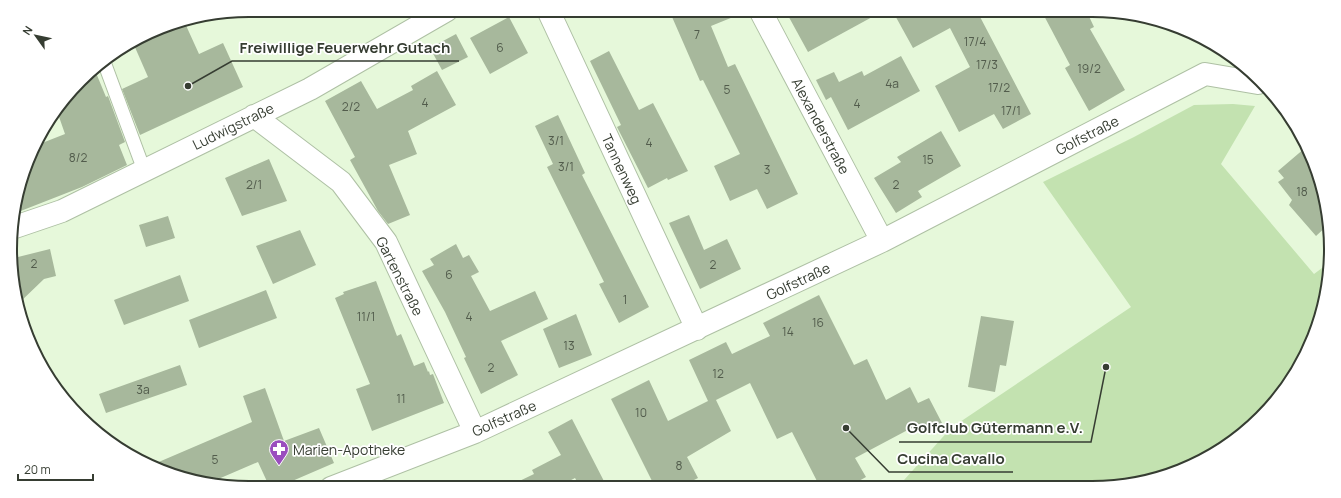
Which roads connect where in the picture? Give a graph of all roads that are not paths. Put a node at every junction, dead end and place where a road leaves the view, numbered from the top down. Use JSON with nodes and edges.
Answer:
{"nodes":[{"id":1,"x":436,"y":17,"type":"edge"},
{"id":2,"x":551,"y":17,"type":"edge"},
{"id":3,"x":764,"y":17,"type":"edge"},
{"id":4,"x":106,"y":67,"type":"edge"},
{"id":5,"x":1253,"y":82,"type":"edge"},
{"id":6,"x":254,"y":116,"type":"junction"},
{"id":7,"x":144,"y":170,"type":"junction"},
{"id":8,"x":18,"y":226,"type":"edge"},
{"id":9,"x":882,"y":242,"type":"junction"},
{"id":10,"x":697,"y":329,"type":"junction"},
{"id":11,"x":475,"y":432,"type":"junction"},
{"id":12,"x":348,"y":481,"type":"edge"}],
"edges":[{"from":1,"to":6,"type":"street","name":"Ludwigstraße"},
{"from":2,"to":10,"type":"street","name":"Tannenweg"},
{"from":3,"to":9,"type":"street","name":"Alexanderstraße"},
{"from":4,"to":7,"type":"lane"},
{"from":5,"to":9,"type":"street","name":"Golfstraße"},
{"from":6,"to":7,"type":"street","name":"Ludwigstraße"},
{"from":6,"to":11,"type":"street","name":"Gartenstraße"},
{"from":7,"to":8,"type":"street","name":"Ludwigstraße"},
{"from":9,"to":10,"type":"street","name":"Golfstraße"},
{"from":10,"to":11,"type":"street","name":"Golfstraße"},
{"from":11,"to":12,"type":"street","name":"Golfstraße"}]}
